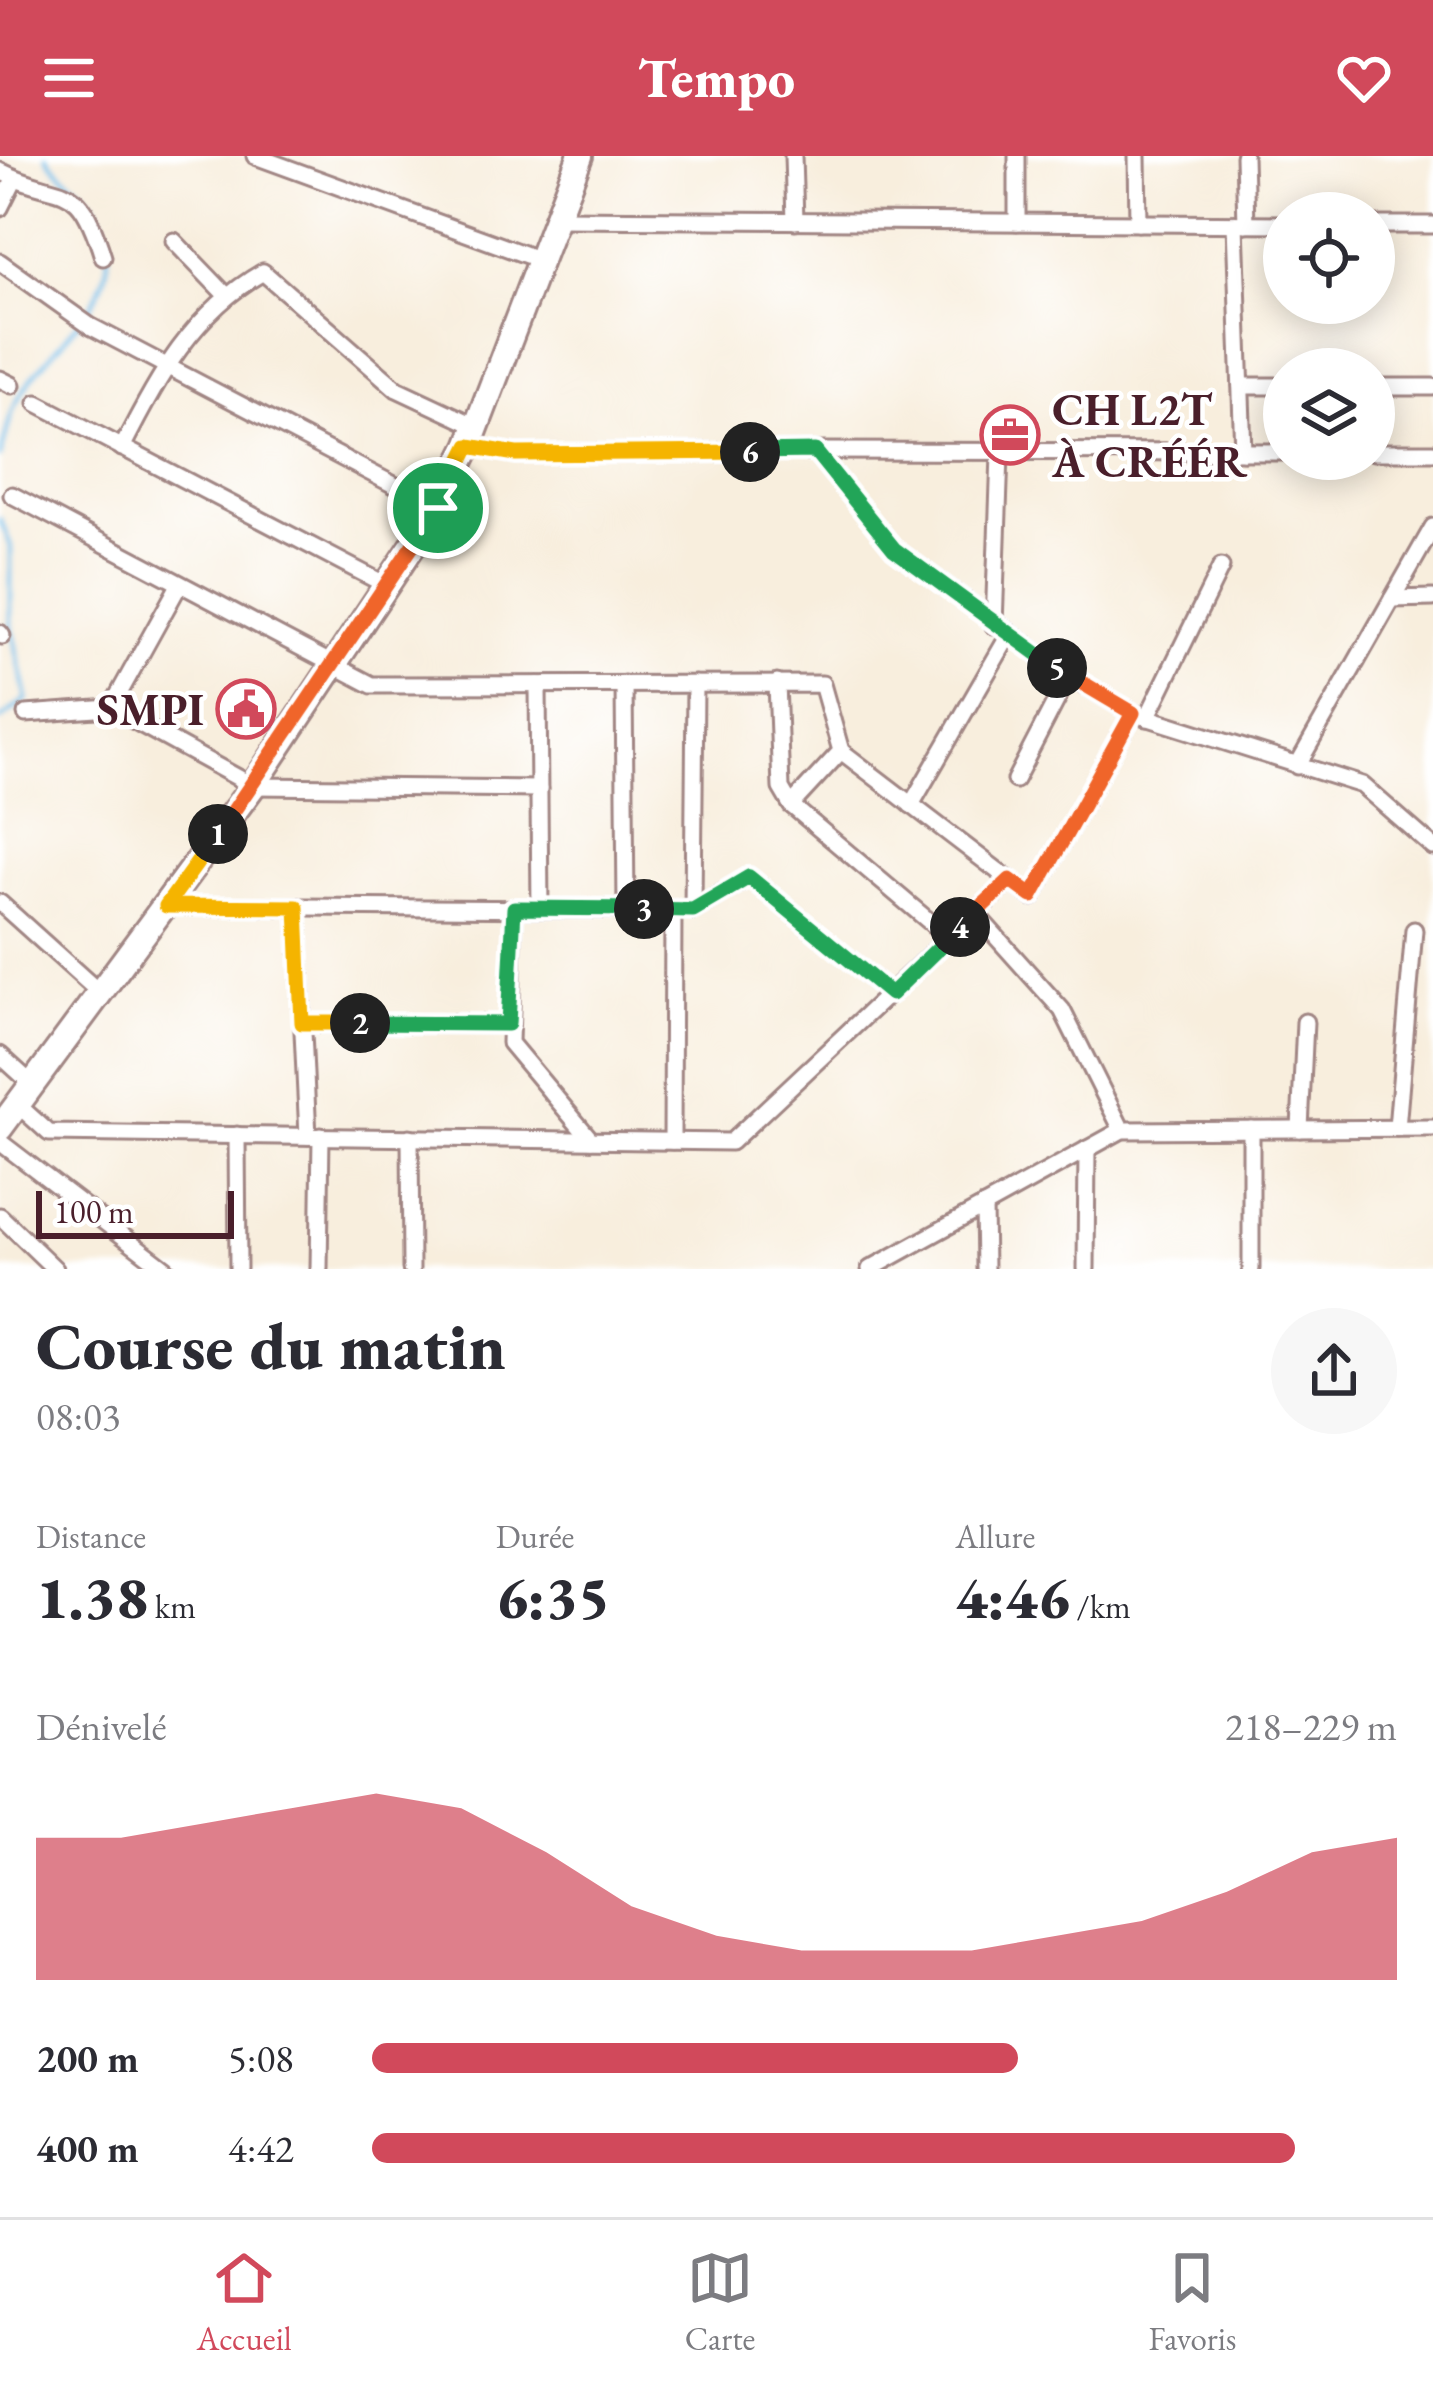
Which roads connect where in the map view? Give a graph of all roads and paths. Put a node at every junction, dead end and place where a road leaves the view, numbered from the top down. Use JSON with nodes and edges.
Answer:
{"nodes":[{"id":1,"x":256,"y":156,"type":"edge"},
{"id":2,"x":580,"y":156,"type":"edge"},
{"id":3,"x":793,"y":156,"type":"edge"},
{"id":4,"x":1017,"y":156,"type":"edge"},
{"id":5,"x":1137,"y":156,"type":"edge"},
{"id":6,"x":1244,"y":156,"type":"edge"},
{"id":7,"x":7,"y":174,"type":"edge"},
{"id":8,"x":0,"y":208,"type":"edge"},
{"id":9,"x":556,"y":219,"type":"junction"},
{"id":10,"x":795,"y":221,"type":"junction"},
{"id":11,"x":1017,"y":222,"type":"junction"},
{"id":12,"x":1138,"y":223,"type":"junction"},
{"id":13,"x":1240,"y":224,"type":"junction"},
{"id":14,"x":1263,"y":224,"type":"edge"},
{"id":15,"x":1395,"y":225,"type":"edge"},
{"id":16,"x":1433,"y":225,"type":"edge"},
{"id":17,"x":174,"y":242,"type":"dead end"},
{"id":18,"x":103,"y":257,"type":"dead end"},
{"id":19,"x":540,"y":260,"type":"junction"},
{"id":20,"x":0,"y":262,"type":"edge"},
{"id":21,"x":226,"y":295,"type":"junction"},
{"id":22,"x":164,"y":364,"type":"junction"},
{"id":23,"x":1241,"y":386,"type":"junction"},
{"id":24,"x":1263,"y":386,"type":"edge"},
{"id":25,"x":1395,"y":387,"type":"edge"},
{"id":26,"x":1433,"y":387,"type":"edge"},
{"id":27,"x":37,"y":403,"type":"dead end"},
{"id":28,"x":473,"y":436,"type":"junction"},
{"id":29,"x":122,"y":448,"type":"junction"},
{"id":30,"x":815,"y":451,"type":"junction"},
{"id":31,"x":1243,"y":452,"type":"junction"},
{"id":32,"x":1263,"y":452,"type":"edge"},
{"id":33,"x":1395,"y":452,"type":"edge"},
{"id":34,"x":1433,"y":452,"type":"edge"},
{"id":35,"x":1000,"y":454,"type":"junction"},
{"id":36,"x":12,"y":495,"type":"dead end"},
{"id":37,"x":438,"y":508,"type":"junction"},
{"id":38,"x":1433,"y":527,"type":"edge"},
{"id":39,"x":1221,"y":567,"type":"dead end"},
{"id":40,"x":179,"y":585,"type":"junction"},
{"id":41,"x":388,"y":586,"type":"junction"},
{"id":42,"x":1433,"y":598,"type":"edge"},
{"id":43,"x":1392,"y":599,"type":"junction"},
{"id":44,"x":1002,"y":630,"type":"junction"},
{"id":45,"x":333,"y":668,"type":"junction"},
{"id":46,"x":1069,"y":676,"type":"junction"},
{"id":47,"x":777,"y":683,"type":"junction"},
{"id":48,"x":624,"y":684,"type":"junction"},
{"id":49,"x":538,"y":685,"type":"junction"},
{"id":50,"x":694,"y":685,"type":"junction"},
{"id":51,"x":111,"y":708,"type":"junction"},
{"id":52,"x":26,"y":714,"type":"dead end"},
{"id":53,"x":1140,"y":716,"type":"junction"},
{"id":54,"x":841,"y":752,"type":"junction"},
{"id":55,"x":1297,"y":766,"type":"junction"},
{"id":56,"x":1015,"y":780,"type":"dead end"},
{"id":57,"x":253,"y":785,"type":"junction"},
{"id":58,"x":539,"y":789,"type":"junction"},
{"id":59,"x":791,"y":805,"type":"junction"},
{"id":60,"x":911,"y":805,"type":"junction"},
{"id":61,"x":1433,"y":847,"type":"edge"},
{"id":62,"x":1010,"y":880,"type":"junction"},
{"id":63,"x":0,"y":903,"type":"edge"},
{"id":64,"x":166,"y":906,"type":"junction"},
{"id":65,"x":297,"y":907,"type":"junction"},
{"id":66,"x":514,"y":908,"type":"junction"},
{"id":67,"x":540,"y":909,"type":"junction"},
{"id":68,"x":626,"y":909,"type":"junction"},
{"id":69,"x":674,"y":910,"type":"junction"},
{"id":70,"x":693,"y":910,"type":"junction"},
{"id":71,"x":975,"y":913,"type":"junction"},
{"id":72,"x":1414,"y":930,"type":"dead end"},
{"id":73,"x":949,"y":938,"type":"junction"},
{"id":74,"x":101,"y":994,"type":"junction"},
{"id":75,"x":891,"y":994,"type":"junction"},
{"id":76,"x":1305,"y":1022,"type":"dead end"},
{"id":77,"x":302,"y":1023,"type":"junction"},
{"id":78,"x":508,"y":1024,"type":"junction"},
{"id":79,"x":0,"y":1055,"type":"edge"},
{"id":80,"x":26,"y":1095,"type":"junction"},
{"id":81,"x":0,"y":1128,"type":"edge"},
{"id":82,"x":1396,"y":1128,"type":"junction"},
{"id":83,"x":1433,"y":1128,"type":"edge"},
{"id":84,"x":1251,"y":1129,"type":"junction"},
{"id":85,"x":1300,"y":1129,"type":"junction"},
{"id":86,"x":1122,"y":1130,"type":"junction"},
{"id":87,"x":237,"y":1135,"type":"junction"},
{"id":88,"x":314,"y":1136,"type":"junction"},
{"id":89,"x":410,"y":1137,"type":"junction"},
{"id":90,"x":590,"y":1140,"type":"junction"},
{"id":91,"x":672,"y":1141,"type":"junction"},
{"id":92,"x":0,"y":1142,"type":"edge"},
{"id":93,"x":1088,"y":1149,"type":"junction"},
{"id":94,"x":984,"y":1207,"type":"junction"},
{"id":95,"x":0,"y":1216,"type":"edge"},
{"id":96,"x":55,"y":1269,"type":"edge"},
{"id":97,"x":166,"y":1269,"type":"edge"},
{"id":98,"x":238,"y":1269,"type":"edge"},
{"id":99,"x":319,"y":1269,"type":"edge"},
{"id":100,"x":411,"y":1269,"type":"edge"},
{"id":101,"x":870,"y":1269,"type":"edge"},
{"id":102,"x":985,"y":1269,"type":"edge"},
{"id":103,"x":1087,"y":1269,"type":"edge"},
{"id":104,"x":1251,"y":1269,"type":"edge"}],
"edges":[{"from":1,"to":19,"type":"street"},
{"from":2,"to":9,"type":"main road"},
{"from":3,"to":10,"type":"street"},
{"from":4,"to":11,"type":"street"},
{"from":5,"to":12,"type":"street"},
{"from":6,"to":13,"type":"street"},
{"from":7,"to":8,"type":"street"},
{"from":7,"to":18,"type":"street"},
{"from":9,"to":10,"type":"street"},
{"from":9,"to":19,"type":"main road"},
{"from":10,"to":11,"type":"street"},
{"from":11,"to":12,"type":"street"},
{"from":12,"to":13,"type":"street"},
{"from":13,"to":14,"type":"street"},
{"from":13,"to":23,"type":"street"},
{"from":15,"to":16,"type":"street"},
{"from":17,"to":21,"type":"street"},
{"from":19,"to":28,"type":"main road"},
{"from":20,"to":22,"type":"street"},
{"from":21,"to":22,"type":"street"},
{"from":21,"to":28,"type":"street"},
{"from":22,"to":29,"type":"street"},
{"from":22,"to":37,"type":"street"},
{"from":23,"to":24,"type":"street"},
{"from":23,"to":31,"type":"street"},
{"from":25,"to":26,"type":"street"},
{"from":27,"to":29,"type":"street"},
{"from":28,"to":30,"type":"street"},
{"from":28,"to":37,"type":"main road"},
{"from":29,"to":41,"type":"street"},
{"from":30,"to":35,"type":"street"},
{"from":30,"to":44,"type":"street"},
{"from":31,"to":32,"type":"street"},
{"from":31,"to":35,"type":"street"},
{"from":33,"to":34,"type":"street"},
{"from":35,"to":44,"type":"street"},
{"from":36,"to":40,"type":"street"},
{"from":37,"to":41,"type":"main road"},
{"from":38,"to":43,"type":"street"},
{"from":39,"to":53,"type":"street"},
{"from":40,"to":45,"type":"street"},
{"from":40,"to":51,"type":"street"},
{"from":41,"to":45,"type":"main road"},
{"from":42,"to":43,"type":"street"},
{"from":43,"to":55,"type":"street"},
{"from":44,"to":46,"type":"street"},
{"from":44,"to":60,"type":"street"},
{"from":45,"to":49,"type":"street"},
{"from":45,"to":57,"type":"main road"},
{"from":46,"to":53,"type":"street"},
{"from":46,"to":56,"type":"street"},
{"from":47,"to":50,"type":"street"},
{"from":47,"to":54,"type":"street"},
{"from":47,"to":59,"type":"street"},
{"from":48,"to":49,"type":"street"},
{"from":48,"to":50,"type":"street"},
{"from":48,"to":68,"type":"street"},
{"from":49,"to":58,"type":"street"},
{"from":50,"to":70,"type":"street"},
{"from":51,"to":52,"type":"street"},
{"from":51,"to":57,"type":"street"},
{"from":53,"to":55,"type":"street"},
{"from":53,"to":62,"type":"street"},
{"from":54,"to":59,"type":"street"},
{"from":54,"to":60,"type":"street"},
{"from":55,"to":61,"type":"street"},
{"from":57,"to":58,"type":"street"},
{"from":57,"to":64,"type":"main road"},
{"from":58,"to":67,"type":"street"},
{"from":59,"to":73,"type":"street"},
{"from":60,"to":62,"type":"street"},
{"from":62,"to":71,"type":"street"},
{"from":63,"to":74,"type":"street"},
{"from":64,"to":65,"type":"street"},
{"from":64,"to":74,"type":"main road"},
{"from":65,"to":66,"type":"street"},
{"from":65,"to":77,"type":"street"},
{"from":66,"to":67,"type":"street"},
{"from":66,"to":78,"type":"street"},
{"from":67,"to":68,"type":"street"},
{"from":68,"to":69,"type":"street"},
{"from":69,"to":70,"type":"street"},
{"from":69,"to":91,"type":"street"},
{"from":70,"to":75,"type":"street"},
{"from":71,"to":73,"type":"street"},
{"from":71,"to":86,"type":"street"},
{"from":72,"to":82,"type":"street"},
{"from":73,"to":75,"type":"street"},
{"from":74,"to":80,"type":"main road"},
{"from":75,"to":91,"type":"street"},
{"from":76,"to":85,"type":"street"},
{"from":77,"to":78,"type":"street"},
{"from":77,"to":88,"type":"street"},
{"from":78,"to":90,"type":"street"},
{"from":79,"to":80,"type":"street"},
{"from":80,"to":81,"type":"main road"},
{"from":80,"to":87,"type":"street"},
{"from":82,"to":83,"type":"street"},
{"from":82,"to":85,"type":"street"},
{"from":84,"to":85,"type":"street"},
{"from":84,"to":86,"type":"street"},
{"from":84,"to":104,"type":"street"},
{"from":86,"to":93,"type":"street"},
{"from":87,"to":88,"type":"street"},
{"from":87,"to":98,"type":"street"},
{"from":88,"to":89,"type":"street"},
{"from":88,"to":99,"type":"street"},
{"from":89,"to":90,"type":"street"},
{"from":89,"to":100,"type":"street"},
{"from":90,"to":91,"type":"street"},
{"from":92,"to":97,"type":"street"},
{"from":93,"to":94,"type":"street"},
{"from":93,"to":103,"type":"street"},
{"from":94,"to":101,"type":"street"},
{"from":94,"to":102,"type":"street"},
{"from":95,"to":96,"type":"street"}]}
